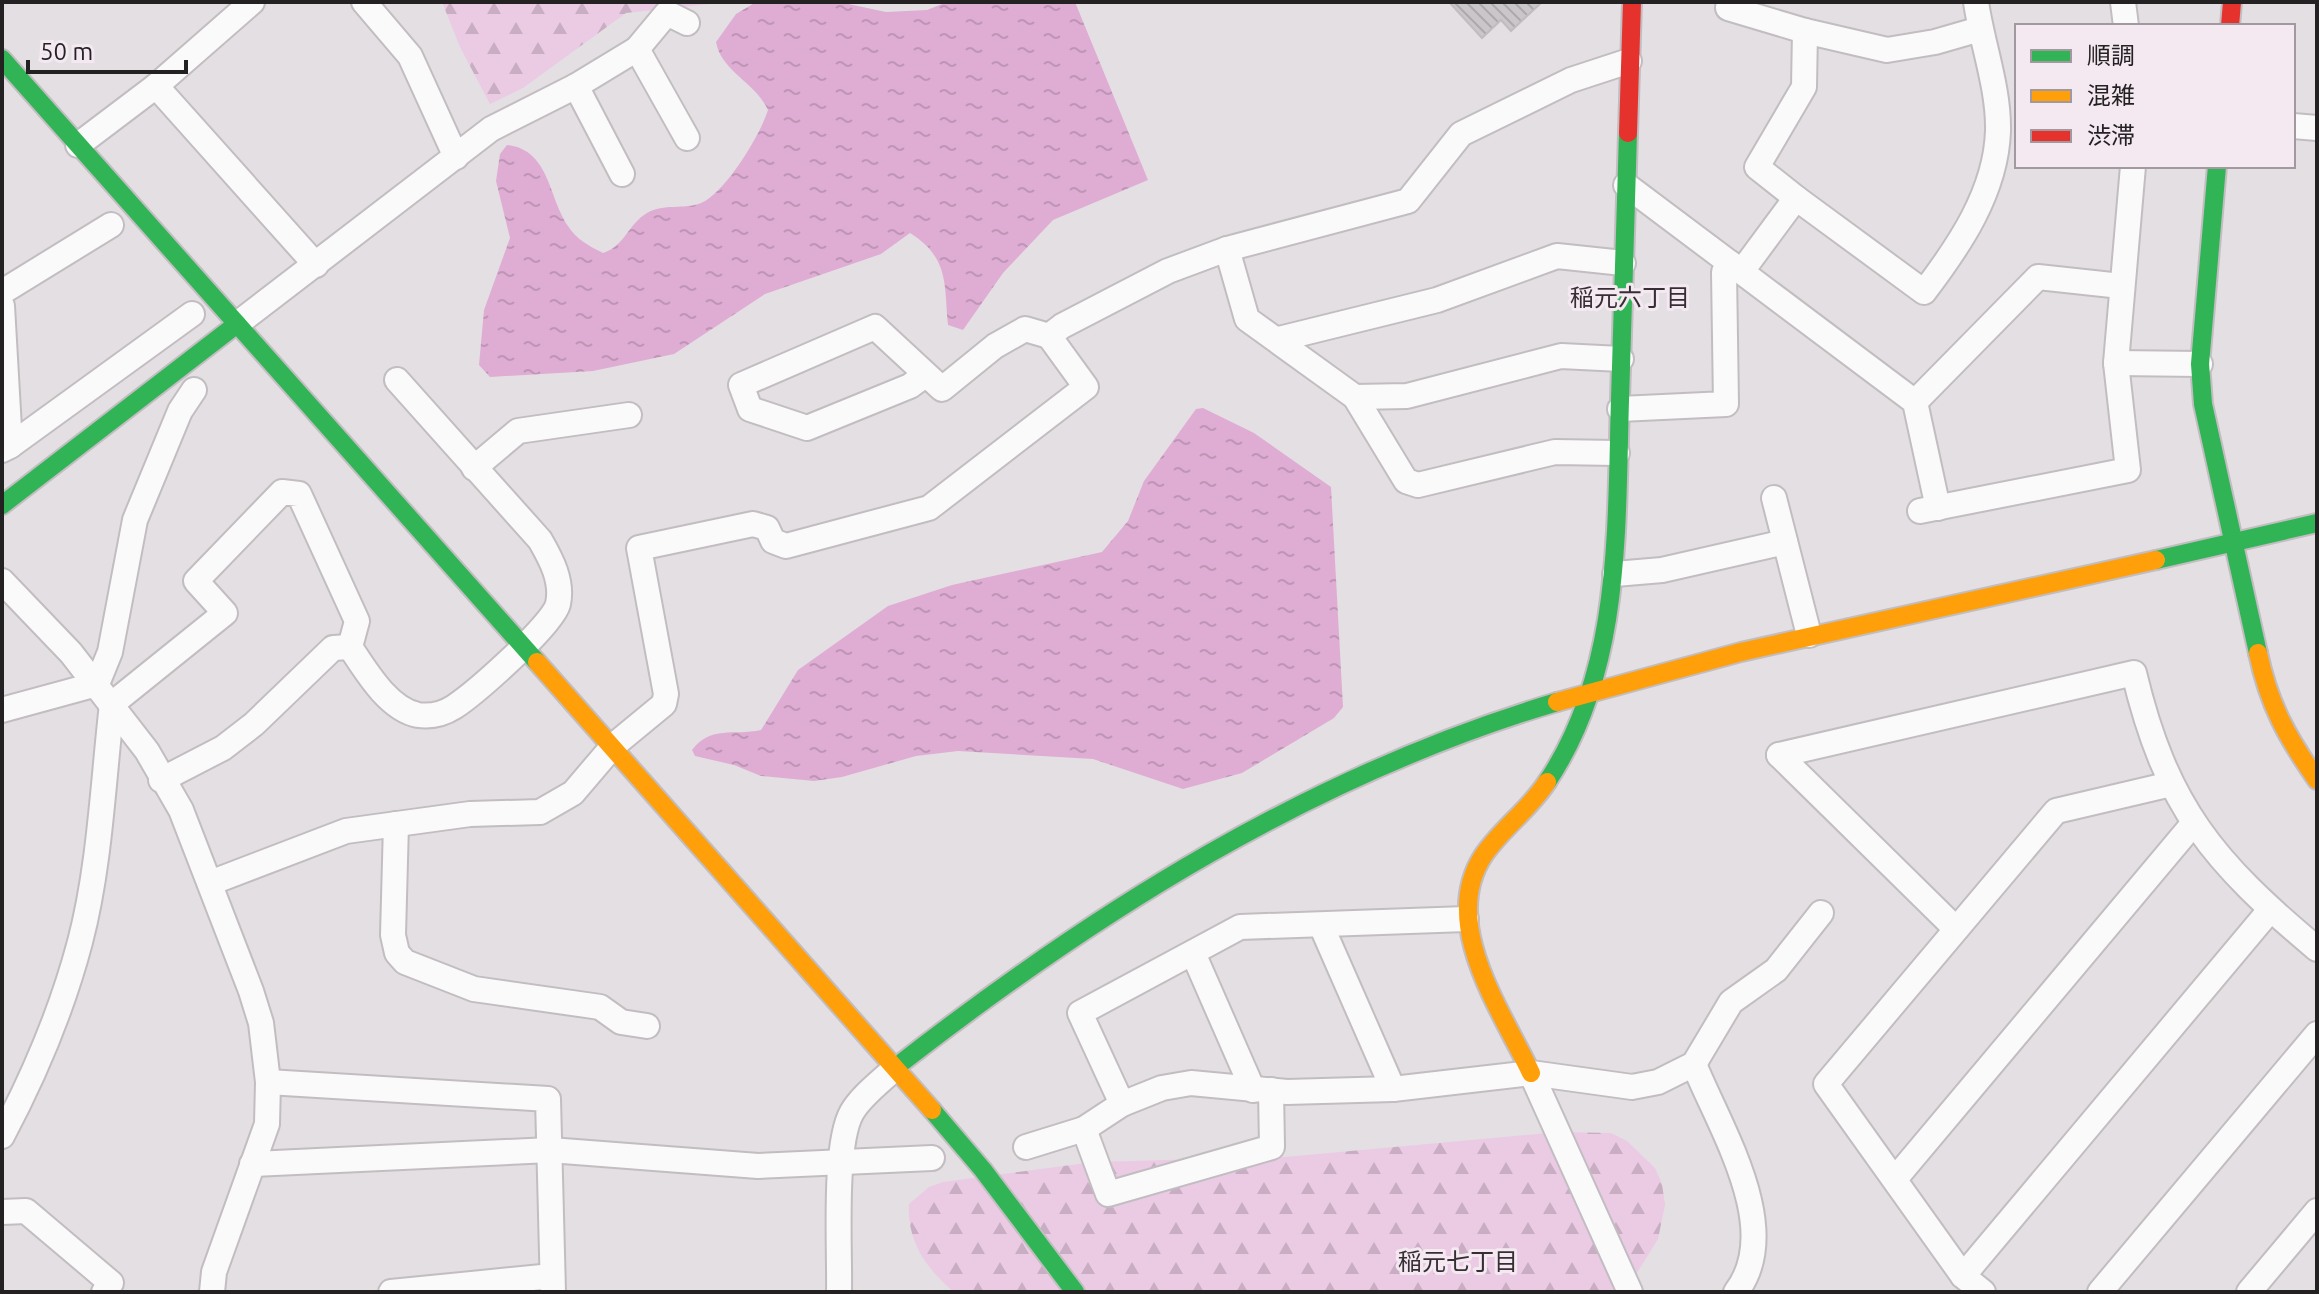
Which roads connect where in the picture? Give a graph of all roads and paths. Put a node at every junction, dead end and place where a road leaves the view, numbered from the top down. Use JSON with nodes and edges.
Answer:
{"nodes":[{"id":1,"x":252,"y":2,"type":"edge"},
{"id":2,"x":364,"y":2,"type":"edge"},
{"id":3,"x":1632,"y":2,"type":"edge"},
{"id":4,"x":1729,"y":2,"type":"edge"},
{"id":5,"x":1976,"y":2,"type":"edge"},
{"id":6,"x":2123,"y":2,"type":"edge"},
{"id":7,"x":2232,"y":2,"type":"edge"},
{"id":8,"x":687,"y":23,"type":"dead end"},
{"id":9,"x":2126,"y":24,"type":"edge"},
{"id":10,"x":2230,"y":24,"type":"edge"},
{"id":11,"x":1980,"y":29,"type":"junction"},
{"id":12,"x":1805,"y":31,"type":"junction"},
{"id":13,"x":637,"y":49,"type":"junction"},
{"id":14,"x":2,"y":59,"type":"edge"},
{"id":15,"x":1629,"y":61,"type":"junction"},
{"id":16,"x":156,"y":86,"type":"junction"},
{"id":17,"x":576,"y":86,"type":"junction"},
{"id":18,"x":2295,"y":126,"type":"edge"},
{"id":19,"x":2317,"y":128,"type":"edge"},
{"id":20,"x":687,"y":138,"type":"dead end"},
{"id":21,"x":78,"y":145,"type":"junction"},
{"id":22,"x":456,"y":157,"type":"junction"},
{"id":23,"x":2133,"y":168,"type":"edge"},
{"id":24,"x":2217,"y":168,"type":"edge"},
{"id":25,"x":622,"y":174,"type":"dead end"},
{"id":26,"x":1626,"y":185,"type":"junction"},
{"id":27,"x":1796,"y":198,"type":"junction"},
{"id":28,"x":111,"y":225,"type":"dead end"},
{"id":29,"x":1227,"y":249,"type":"junction"},
{"id":30,"x":1623,"y":263,"type":"junction"},
{"id":31,"x":316,"y":265,"type":"junction"},
{"id":32,"x":1736,"y":267,"type":"junction"},
{"id":33,"x":2121,"y":286,"type":"junction"},
{"id":34,"x":2,"y":292,"type":"edge"},
{"id":35,"x":2,"y":306,"type":"edge"},
{"id":36,"x":192,"y":314,"type":"dead end"},
{"id":37,"x":237,"y":324,"type":"junction"},
{"id":38,"x":1049,"y":336,"type":"junction"},
{"id":39,"x":1279,"y":339,"type":"junction"},
{"id":40,"x":1621,"y":359,"type":"junction"},
{"id":41,"x":2116,"y":363,"type":"junction"},
{"id":42,"x":2200,"y":364,"type":"junction"},
{"id":43,"x":925,"y":375,"type":"junction"},
{"id":44,"x":397,"y":380,"type":"dead end"},
{"id":45,"x":194,"y":390,"type":"dead end"},
{"id":46,"x":1355,"y":397,"type":"junction"},
{"id":47,"x":1915,"y":402,"type":"junction"},
{"id":48,"x":1620,"y":409,"type":"junction"},
{"id":49,"x":629,"y":415,"type":"dead end"},
{"id":50,"x":6,"y":448,"type":"edge"},
{"id":51,"x":1617,"y":453,"type":"junction"},
{"id":52,"x":474,"y":468,"type":"junction"},
{"id":53,"x":1774,"y":498,"type":"dead end"},
{"id":54,"x":2,"y":505,"type":"edge"},
{"id":55,"x":2317,"y":523,"type":"edge"},
{"id":56,"x":1785,"y":542,"type":"junction"},
{"id":57,"x":2231,"y":542,"type":"junction"},
{"id":58,"x":1615,"y":574,"type":"junction"},
{"id":59,"x":2,"y":581,"type":"edge"},
{"id":60,"x":1809,"y":635,"type":"junction"},
{"id":61,"x":523,"y":646,"type":"junction"},
{"id":62,"x":350,"y":647,"type":"junction"},
{"id":63,"x":97,"y":684,"type":"junction"},
{"id":64,"x":1592,"y":692,"type":"junction"},
{"id":65,"x":112,"y":704,"type":"junction"},
{"id":66,"x":2,"y":710,"type":"edge"},
{"id":67,"x":613,"y":746,"type":"junction"},
{"id":68,"x":161,"y":780,"type":"junction"},
{"id":69,"x":2317,"y":780,"type":"edge"},
{"id":70,"x":2171,"y":784,"type":"junction"},
{"id":71,"x":396,"y":824,"type":"junction"},
{"id":72,"x":2193,"y":824,"type":"junction"},
{"id":73,"x":210,"y":883,"type":"junction"},
{"id":74,"x":2270,"y":910,"type":"junction"},
{"id":75,"x":1821,"y":913,"type":"dead end"},
{"id":76,"x":1466,"y":919,"type":"junction"},
{"id":77,"x":1321,"y":925,"type":"junction"},
{"id":78,"x":1956,"y":929,"type":"junction"},
{"id":79,"x":2317,"y":949,"type":"edge"},
{"id":80,"x":1193,"y":953,"type":"junction"},
{"id":81,"x":647,"y":1026,"type":"dead end"},
{"id":82,"x":2317,"y":1034,"type":"edge"},
{"id":83,"x":1694,"y":1064,"type":"junction"},
{"id":84,"x":896,"y":1067,"type":"junction"},
{"id":85,"x":1531,"y":1073,"type":"junction"},
{"id":86,"x":268,"y":1082,"type":"junction"},
{"id":87,"x":1393,"y":1089,"type":"junction"},
{"id":88,"x":1262,"y":1090,"type":"junction"},
{"id":89,"x":1122,"y":1104,"type":"junction"},
{"id":90,"x":1084,"y":1129,"type":"junction"},
{"id":91,"x":2,"y":1136,"type":"edge"},
{"id":92,"x":1026,"y":1147,"type":"dead end"},
{"id":93,"x":550,"y":1150,"type":"junction"},
{"id":94,"x":932,"y":1158,"type":"dead end"},
{"id":95,"x":252,"y":1164,"type":"junction"},
{"id":96,"x":841,"y":1165,"type":"junction"},
{"id":97,"x":1895,"y":1179,"type":"junction"},
{"id":98,"x":2317,"y":1211,"type":"edge"},
{"id":99,"x":2,"y":1212,"type":"edge"},
{"id":100,"x":1963,"y":1276,"type":"junction"},
{"id":101,"x":552,"y":1284,"type":"edge"},
{"id":102,"x":104,"y":1292,"type":"edge"},
{"id":103,"x":212,"y":1292,"type":"edge"},
{"id":104,"x":391,"y":1292,"type":"edge"},
{"id":105,"x":839,"y":1292,"type":"edge"},
{"id":106,"x":1075,"y":1292,"type":"edge"},
{"id":107,"x":1630,"y":1292,"type":"edge"},
{"id":108,"x":1736,"y":1292,"type":"edge"},
{"id":109,"x":1983,"y":1292,"type":"edge"},
{"id":110,"x":2100,"y":1292,"type":"edge"},
{"id":111,"x":2249,"y":1292,"type":"edge"}],
"edges":[{"from":1,"to":16,"type":"street"},
{"from":2,"to":22,"type":"street"},
{"from":3,"to":15,"type":"street"},
{"from":4,"to":12,"type":"street"},
{"from":5,"to":11,"type":"street"},
{"from":6,"to":9,"type":"street"},
{"from":7,"to":10,"type":"street"},
{"from":8,"to":13,"type":"street"},
{"from":11,"to":12,"type":"street"},
{"from":11,"to":27,"type":"street"},
{"from":12,"to":27,"type":"street"},
{"from":13,"to":17,"type":"street"},
{"from":13,"to":20,"type":"street"},
{"from":14,"to":21,"type":"street"},
{"from":15,"to":26,"type":"street"},
{"from":15,"to":29,"type":"street"},
{"from":16,"to":21,"type":"street"},
{"from":16,"to":31,"type":"street"},
{"from":17,"to":22,"type":"street"},
{"from":17,"to":25,"type":"street"},
{"from":18,"to":19,"type":"street"},
{"from":21,"to":37,"type":"street"},
{"from":22,"to":31,"type":"street"},
{"from":23,"to":33,"type":"street"},
{"from":24,"to":42,"type":"street"},
{"from":26,"to":30,"type":"street"},
{"from":26,"to":32,"type":"street"},
{"from":27,"to":32,"type":"street"},
{"from":28,"to":34,"type":"street"},
{"from":29,"to":38,"type":"street"},
{"from":29,"to":39,"type":"street"},
{"from":30,"to":39,"type":"street"},
{"from":30,"to":40,"type":"street"},
{"from":31,"to":37,"type":"street"},
{"from":32,"to":47,"type":"street"},
{"from":32,"to":48,"type":"street"},
{"from":33,"to":41,"type":"street"},
{"from":33,"to":47,"type":"street"},
{"from":35,"to":50,"type":"street"},
{"from":36,"to":50,"type":"street"},
{"from":37,"to":54,"type":"street"},
{"from":37,"to":61,"type":"street"},
{"from":38,"to":43,"type":"street"},
{"from":38,"to":67,"type":"street"},
{"from":39,"to":46,"type":"street"},
{"from":40,"to":46,"type":"street"},
{"from":40,"to":48,"type":"street"},
{"from":41,"to":42,"type":"street"},
{"from":41,"to":47,"type":"street"},
{"from":42,"to":57,"type":"street"},
{"from":43,"to":43,"type":"street"},
{"from":44,"to":52,"type":"street"},
{"from":45,"to":63,"type":"street"},
{"from":46,"to":51,"type":"street"},
{"from":48,"to":51,"type":"street"},
{"from":49,"to":52,"type":"street"},
{"from":51,"to":58,"type":"street"},
{"from":52,"to":61,"type":"street"},
{"from":53,"to":56,"type":"street"},
{"from":55,"to":57,"type":"street"},
{"from":56,"to":58,"type":"street"},
{"from":56,"to":60,"type":"street"},
{"from":57,"to":60,"type":"street"},
{"from":57,"to":69,"type":"street"},
{"from":58,"to":64,"type":"street"},
{"from":59,"to":63,"type":"street"},
{"from":60,"to":64,"type":"street"},
{"from":61,"to":62,"type":"street"},
{"from":61,"to":67,"type":"street"},
{"from":62,"to":65,"type":"street"},
{"from":62,"to":68,"type":"street"},
{"from":63,"to":65,"type":"street"},
{"from":63,"to":66,"type":"street"},
{"from":64,"to":76,"type":"street"},
{"from":64,"to":84,"type":"street"},
{"from":65,"to":68,"type":"street"},
{"from":65,"to":91,"type":"street"},
{"from":67,"to":71,"type":"street"},
{"from":67,"to":84,"type":"street"},
{"from":68,"to":73,"type":"street"},
{"from":70,"to":72,"type":"street"},
{"from":70,"to":78,"type":"street"},
{"from":70,"to":78,"type":"street"},
{"from":71,"to":73,"type":"street"},
{"from":71,"to":81,"type":"street"},
{"from":72,"to":74,"type":"street"},
{"from":72,"to":97,"type":"street"},
{"from":73,"to":86,"type":"street"},
{"from":74,"to":79,"type":"street"},
{"from":74,"to":100,"type":"street"},
{"from":75,"to":83,"type":"street"},
{"from":76,"to":77,"type":"street"},
{"from":76,"to":85,"type":"street"},
{"from":77,"to":80,"type":"street"},
{"from":77,"to":87,"type":"street"},
{"from":78,"to":97,"type":"street"},
{"from":80,"to":88,"type":"street"},
{"from":80,"to":89,"type":"street"},
{"from":82,"to":110,"type":"street"},
{"from":83,"to":85,"type":"street"},
{"from":83,"to":108,"type":"street"},
{"from":84,"to":96,"type":"street"},
{"from":84,"to":106,"type":"street"},
{"from":85,"to":87,"type":"street"},
{"from":85,"to":107,"type":"street"},
{"from":86,"to":93,"type":"street"},
{"from":86,"to":95,"type":"street"},
{"from":87,"to":88,"type":"street"},
{"from":88,"to":89,"type":"street"},
{"from":88,"to":90,"type":"street"},
{"from":89,"to":90,"type":"street"},
{"from":90,"to":92,"type":"street"},
{"from":93,"to":95,"type":"street"},
{"from":93,"to":96,"type":"street"},
{"from":93,"to":101,"type":"street"},
{"from":94,"to":96,"type":"street"},
{"from":95,"to":103,"type":"street"},
{"from":96,"to":105,"type":"street"},
{"from":97,"to":100,"type":"street"},
{"from":98,"to":111,"type":"street"},
{"from":99,"to":102,"type":"street"},
{"from":100,"to":109,"type":"street"},
{"from":101,"to":104,"type":"street"}]}
